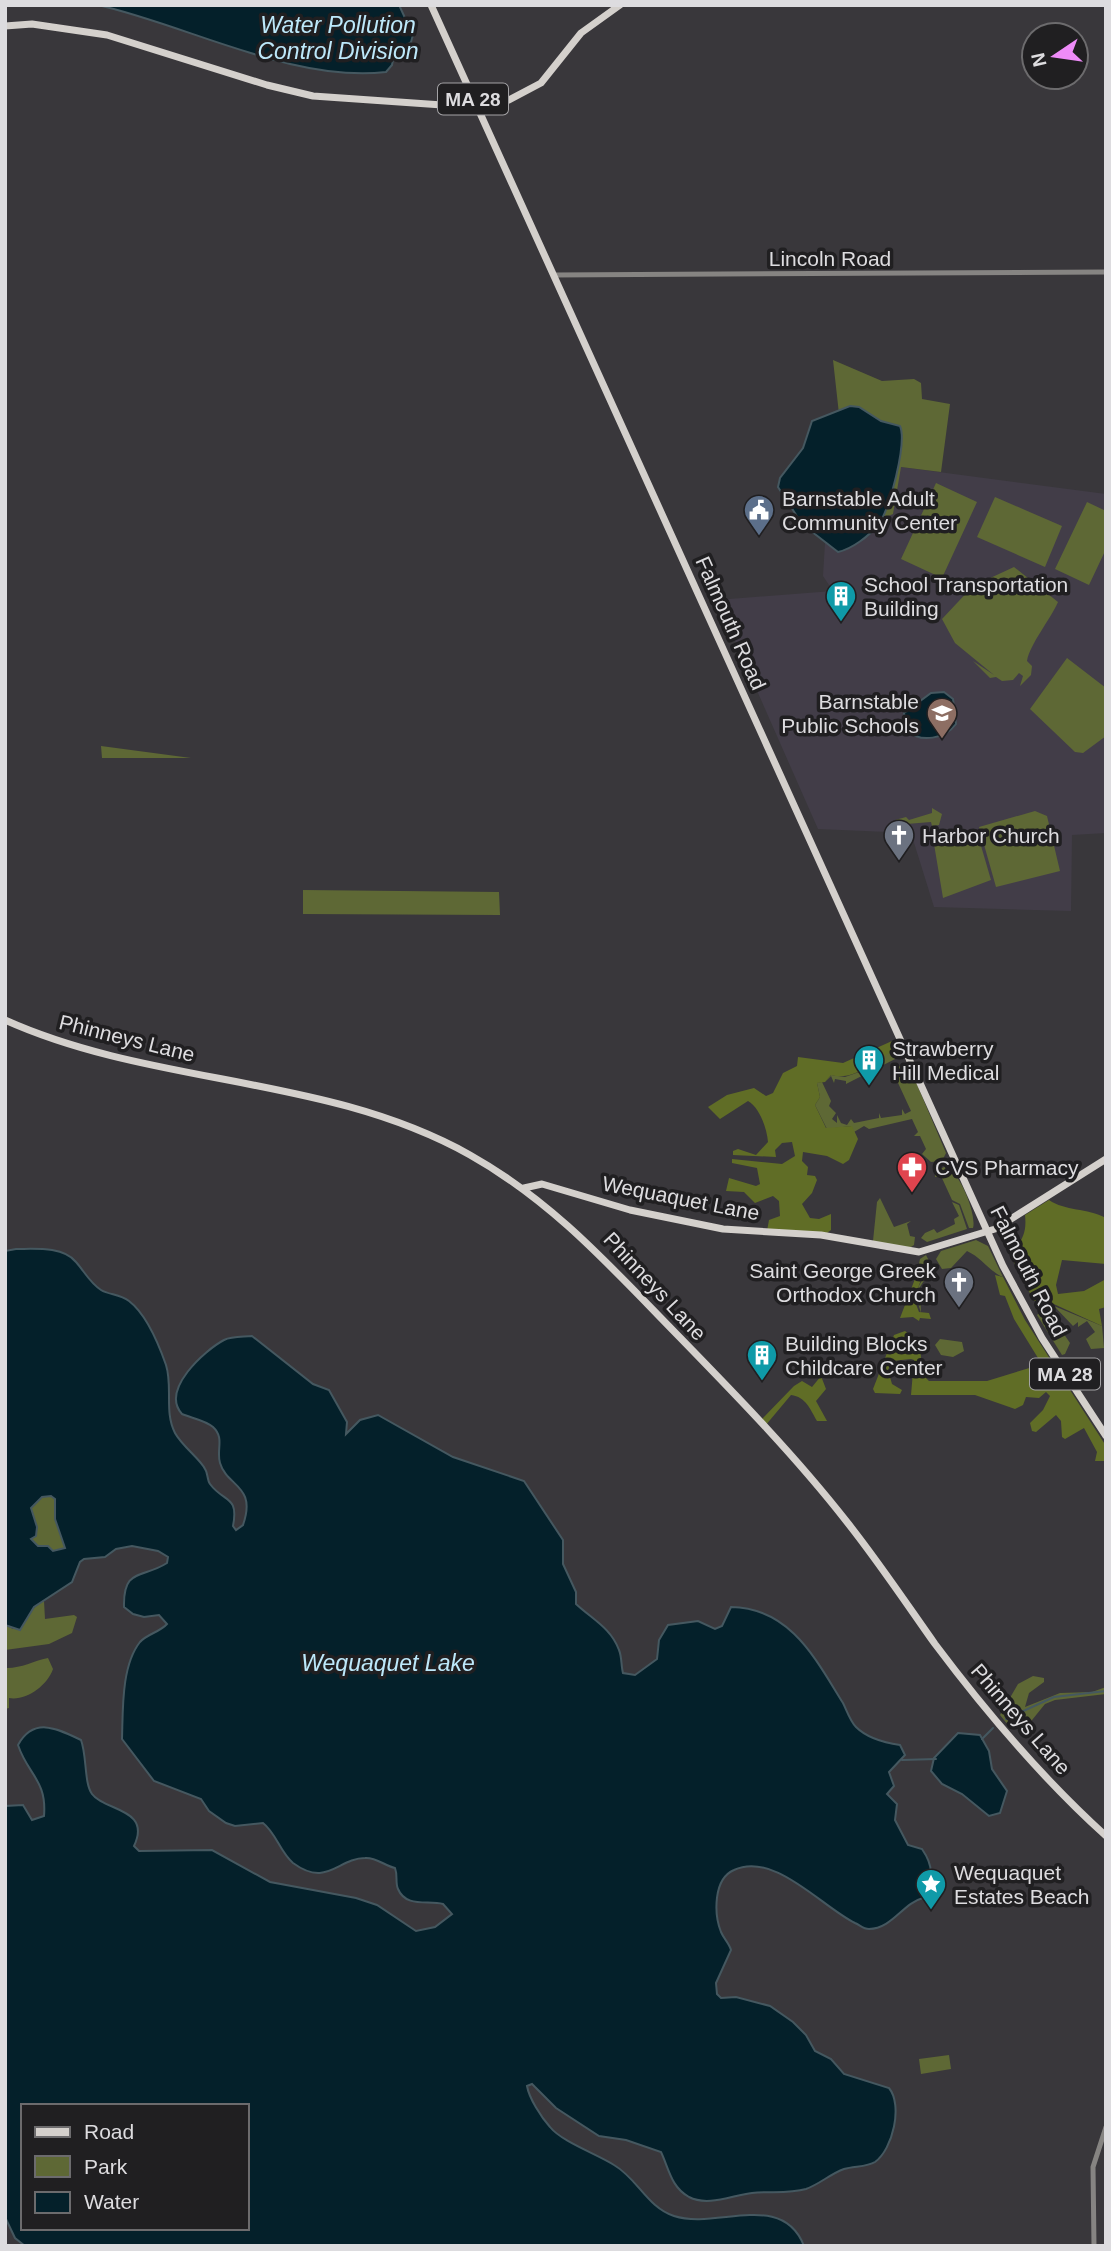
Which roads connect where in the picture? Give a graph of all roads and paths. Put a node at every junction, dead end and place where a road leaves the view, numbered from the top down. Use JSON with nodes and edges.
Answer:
{"nodes":[{"id":1,"x":431,"y":5,"type":"edge"},
{"id":2,"x":620,"y":5,"type":"edge"},
{"id":3,"x":5,"y":26,"type":"edge"},
{"id":4,"x":477,"y":106,"type":"junction"},
{"id":5,"x":1106,"y":272,"type":"edge"},
{"id":6,"x":554,"y":275,"type":"junction"},
{"id":7,"x":5,"y":1020,"type":"edge"},
{"id":8,"x":1106,"y":1159,"type":"edge"},
{"id":9,"x":524,"y":1188,"type":"junction"},
{"id":10,"x":986,"y":1232,"type":"junction"},
{"id":11,"x":1106,"y":1436,"type":"edge"},
{"id":12,"x":1106,"y":1836,"type":"edge"},
{"id":13,"x":1106,"y":2127,"type":"edge"},
{"id":14,"x":1094,"y":2246,"type":"edge"}],
"edges":[{"from":1,"to":4,"type":"main road","name":"Falmouth Road","number":"MA 28"},
{"from":2,"to":4,"type":"main road"},
{"from":3,"to":4,"type":"main road"},
{"from":4,"to":6,"type":"main road","name":"Falmouth Road","number":"MA 28"},
{"from":5,"to":6,"type":"street","name":"Lincoln Road"},
{"from":6,"to":10,"type":"main road","name":"Falmouth Road","number":"MA 28"},
{"from":7,"to":9,"type":"main road","name":"Phinneys Lane"},
{"from":8,"to":10,"type":"main road"},
{"from":9,"to":10,"type":"main road","name":"Wequaquet Lane"},
{"from":9,"to":12,"type":"main road","name":"Phinneys Lane"},
{"from":10,"to":11,"type":"main road","name":"Falmouth Road","number":"MA 28"},
{"from":13,"to":14,"type":"street"}]}
